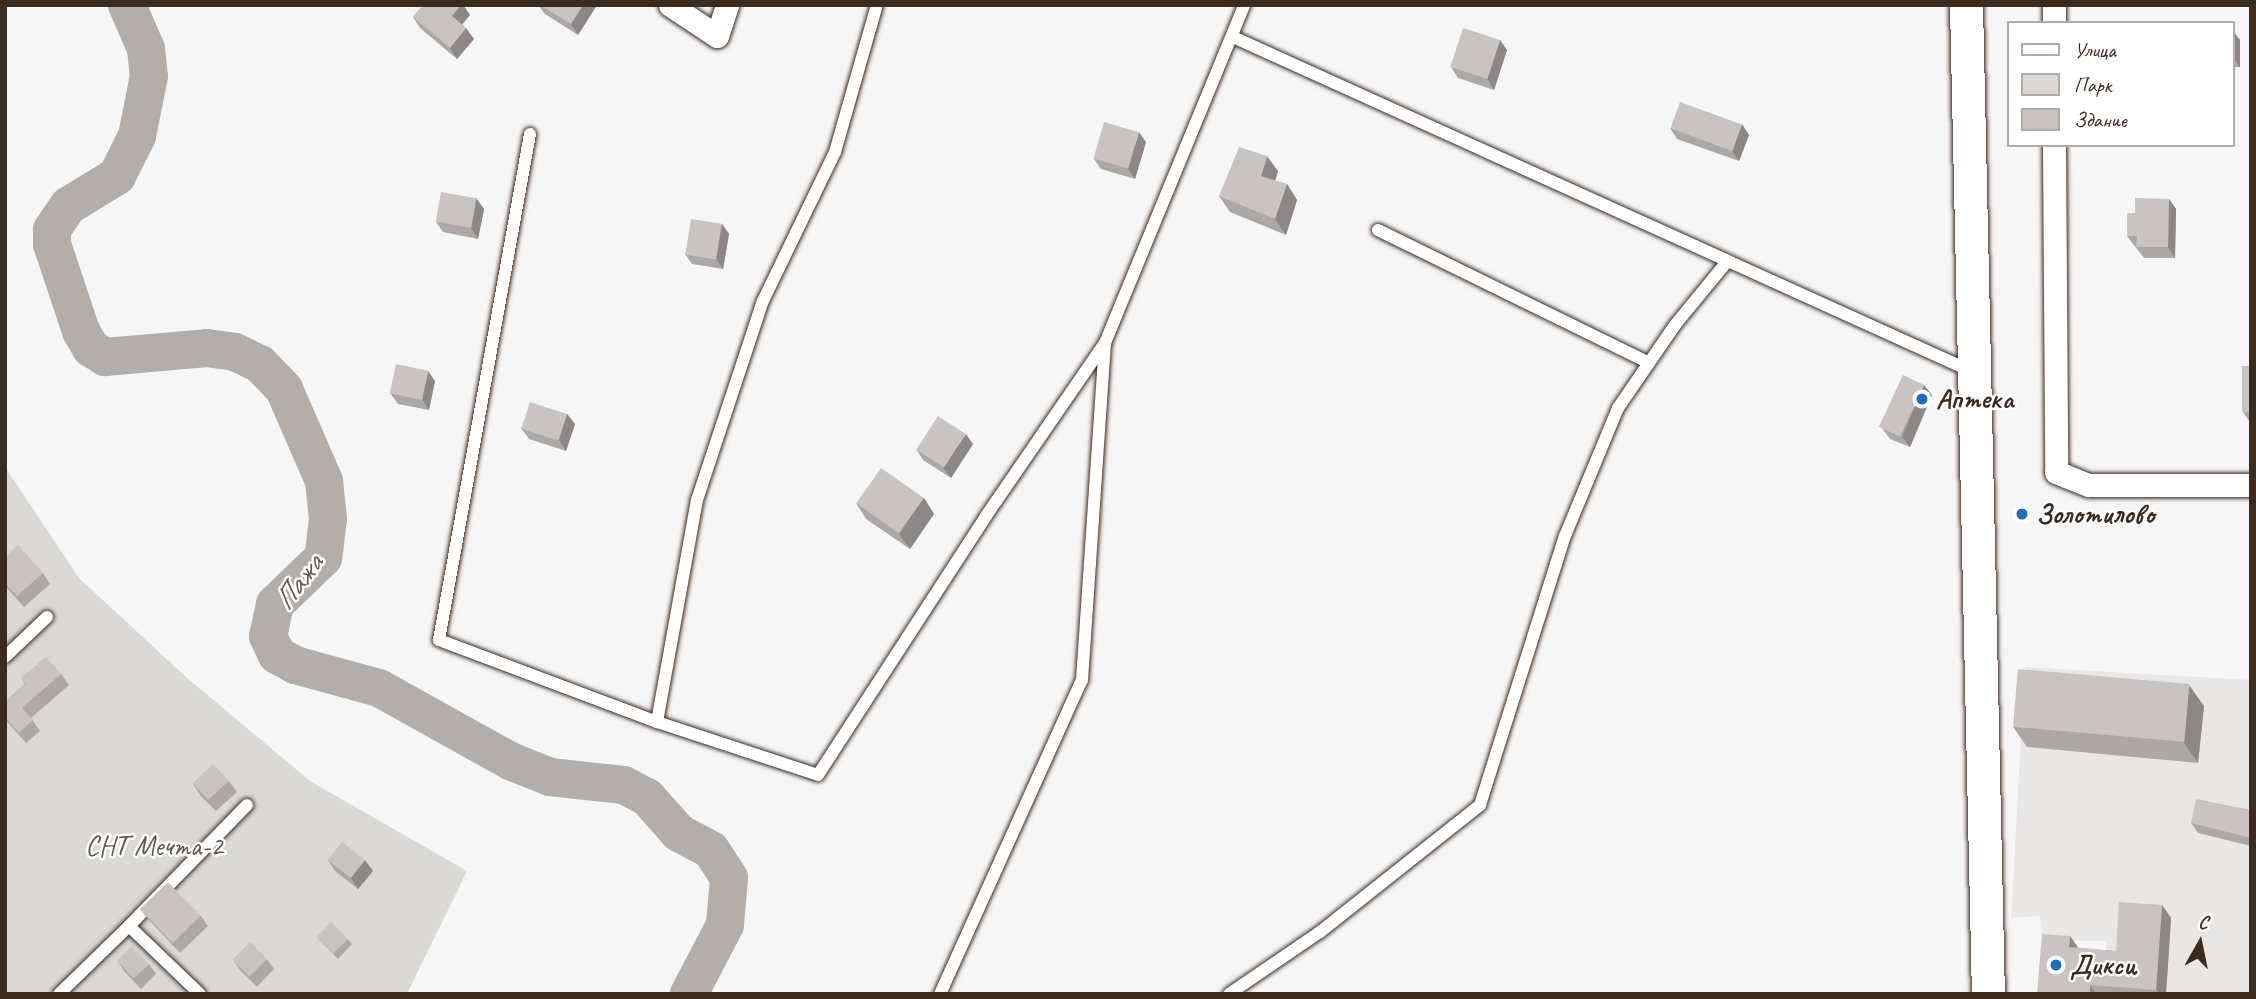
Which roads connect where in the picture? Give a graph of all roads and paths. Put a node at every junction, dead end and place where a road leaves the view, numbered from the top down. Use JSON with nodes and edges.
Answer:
{"nodes":[{"id":1,"x":670,"y":5,"type":"edge"},
{"id":2,"x":727,"y":5,"type":"edge"},
{"id":3,"x":877,"y":5,"type":"edge"},
{"id":4,"x":1244,"y":5,"type":"edge"},
{"id":5,"x":1966,"y":5,"type":"edge"},
{"id":6,"x":1233,"y":37,"type":"junction"},
{"id":7,"x":530,"y":134,"type":"dead end"},
{"id":8,"x":2054,"y":147,"type":"edge"},
{"id":9,"x":1378,"y":230,"type":"dead end"},
{"id":10,"x":1726,"y":264,"type":"junction"},
{"id":11,"x":1105,"y":343,"type":"junction"},
{"id":12,"x":1649,"y":363,"type":"junction"},
{"id":13,"x":1975,"y":373,"type":"junction"},
{"id":14,"x":2251,"y":485,"type":"edge"},
{"id":15,"x":47,"y":617,"type":"dead end"},
{"id":16,"x":5,"y":657,"type":"edge"},
{"id":17,"x":657,"y":722,"type":"junction"},
{"id":18,"x":247,"y":805,"type":"dead end"},
{"id":19,"x":129,"y":926,"type":"junction"},
{"id":20,"x":59,"y":994,"type":"edge"},
{"id":21,"x":200,"y":994,"type":"edge"},
{"id":22,"x":940,"y":994,"type":"edge"},
{"id":23,"x":1229,"y":994,"type":"edge"},
{"id":24,"x":1988,"y":994,"type":"edge"}],
"edges":[{"from":1,"to":2,"type":"street"},
{"from":3,"to":17,"type":"lane"},
{"from":4,"to":6,"type":"lane"},
{"from":5,"to":13,"type":"main road"},
{"from":6,"to":10,"type":"lane"},
{"from":6,"to":11,"type":"lane"},
{"from":7,"to":17,"type":"lane"},
{"from":8,"to":14,"type":"street"},
{"from":9,"to":12,"type":"lane"},
{"from":10,"to":12,"type":"lane"},
{"from":10,"to":13,"type":"lane"},
{"from":11,"to":17,"type":"lane"},
{"from":11,"to":22,"type":"lane"},
{"from":12,"to":23,"type":"lane"},
{"from":13,"to":24,"type":"main road"},
{"from":15,"to":16,"type":"lane"},
{"from":18,"to":19,"type":"lane"},
{"from":19,"to":20,"type":"lane"},
{"from":19,"to":21,"type":"lane"}]}
